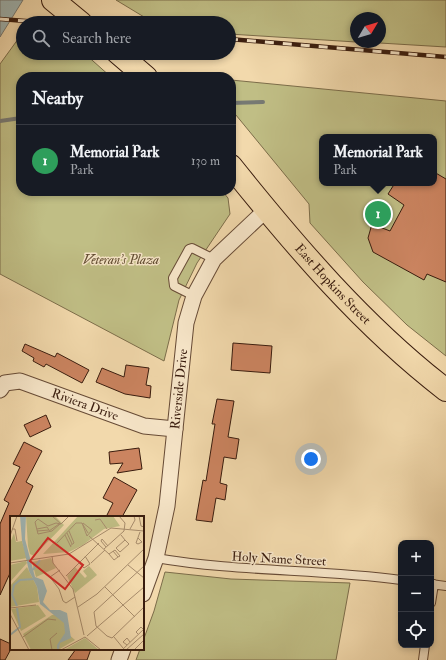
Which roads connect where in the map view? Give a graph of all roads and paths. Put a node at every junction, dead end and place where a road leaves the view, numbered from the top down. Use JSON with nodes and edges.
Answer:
{"nodes":[{"id":1,"x":53,"y":0,"type":"edge"},
{"id":2,"x":72,"y":16,"type":"edge"},
{"id":3,"x":126,"y":60,"type":"edge"},
{"id":4,"x":140,"y":72,"type":"edge"},
{"id":5,"x":236,"y":172,"type":"edge"},
{"id":6,"x":266,"y":210,"type":"junction"},
{"id":7,"x":214,"y":259,"type":"junction"},
{"id":8,"x":194,"y":296,"type":"junction"},
{"id":9,"x":0,"y":390,"type":"edge"},
{"id":10,"x":446,"y":390,"type":"edge"},
{"id":11,"x":175,"y":429,"type":"junction"},
{"id":12,"x":156,"y":558,"type":"junction"},
{"id":13,"x":398,"y":580,"type":"edge"},
{"id":14,"x":434,"y":584,"type":"edge"},
{"id":15,"x":446,"y":586,"type":"edge"},
{"id":16,"x":144,"y":591,"type":"edge"},
{"id":17,"x":425,"y":648,"type":"edge"},
{"id":18,"x":123,"y":650,"type":"edge"},
{"id":19,"x":119,"y":660,"type":"edge"},
{"id":20,"x":423,"y":660,"type":"edge"}],
"edges":[{"from":1,"to":2,"type":"main road"},
{"from":3,"to":4,"type":"main road"},
{"from":5,"to":6,"type":"main road","name":"East Hopkins Street"},
{"from":6,"to":7,"type":"street","name":"Riverside Drive"},
{"from":6,"to":10,"type":"main road","name":"East Hopkins Street"},
{"from":7,"to":8,"type":"street","name":"Riverside Drive"},
{"from":7,"to":8,"type":"lane"},
{"from":8,"to":11,"type":"street","name":"Riverside Drive"},
{"from":9,"to":11,"type":"street","name":"Riviera Drive"},
{"from":11,"to":12,"type":"street","name":"Riverside Drive"},
{"from":12,"to":13,"type":"lane","name":"Holy Name Street"},
{"from":12,"to":16,"type":"street","name":"Riverside Drive"},
{"from":14,"to":15,"type":"lane"},
{"from":17,"to":20,"type":"lane"},
{"from":18,"to":19,"type":"street"}]}
